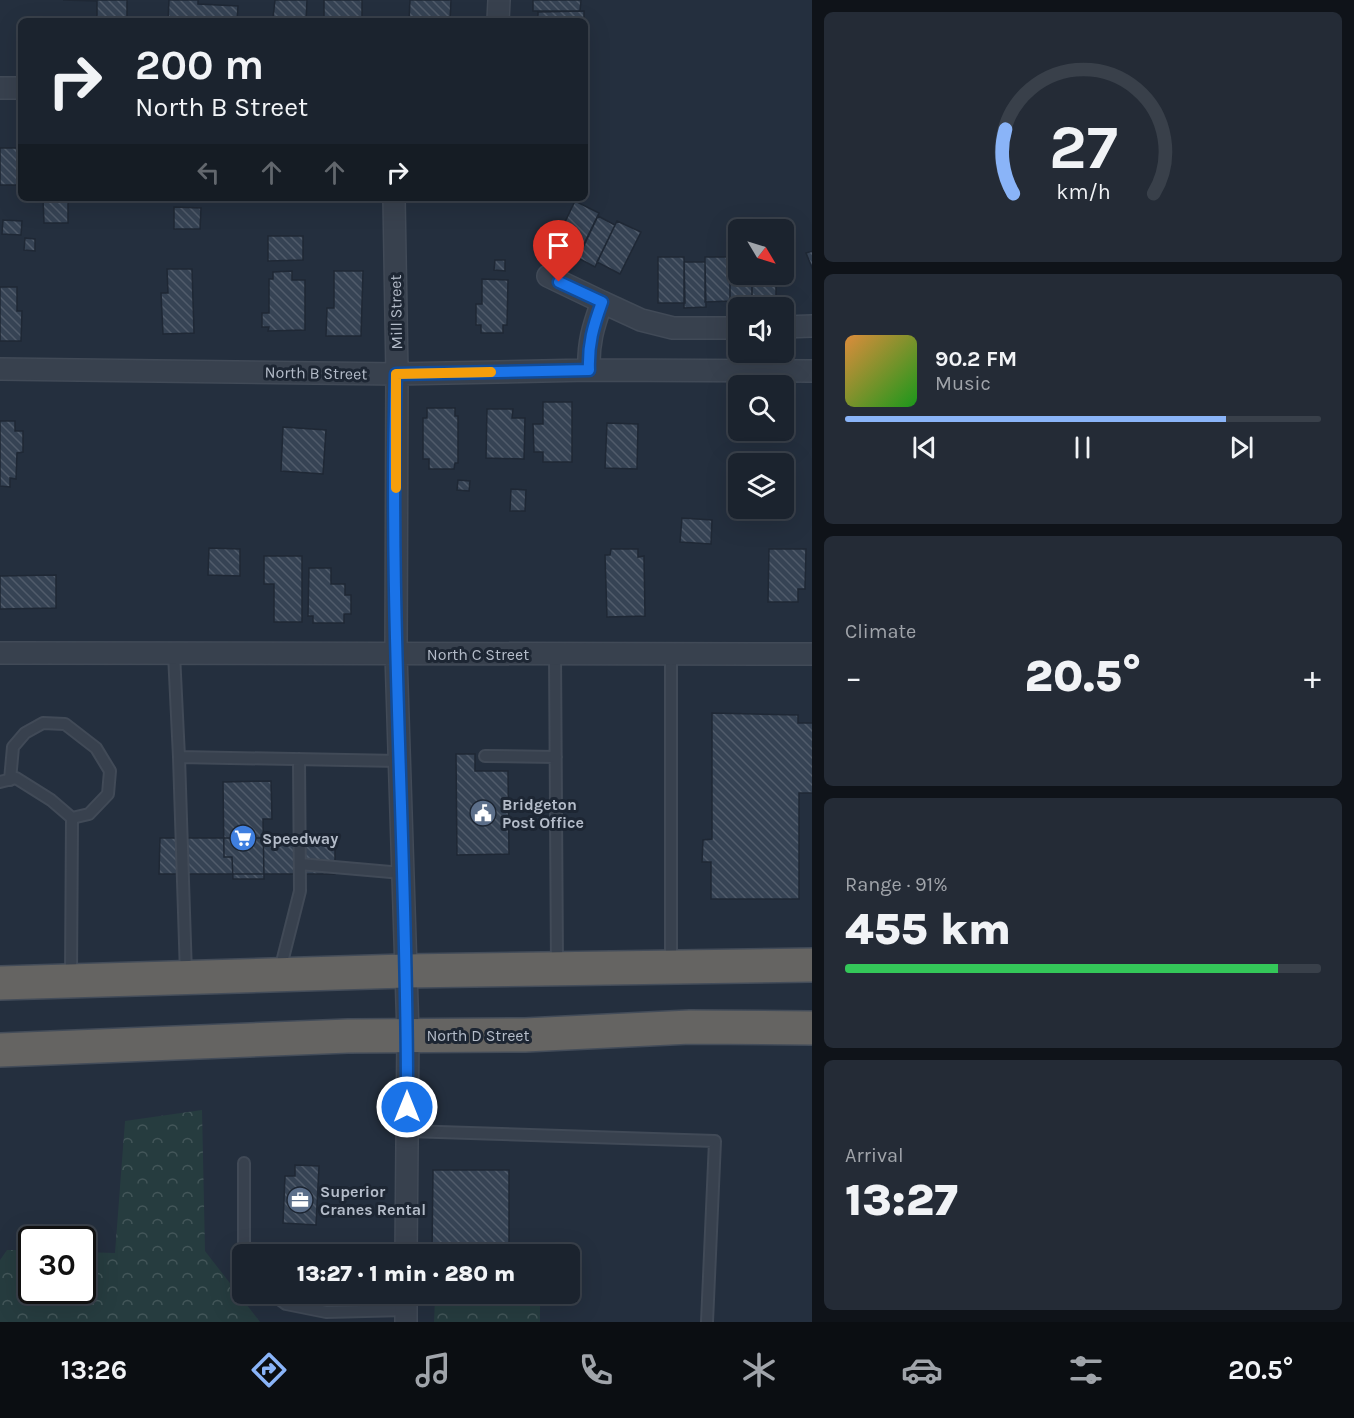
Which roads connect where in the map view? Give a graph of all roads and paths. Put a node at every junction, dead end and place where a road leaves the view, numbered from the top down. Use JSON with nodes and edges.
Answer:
{"nodes":[{"id":1,"x":499,"y":0,"type":"edge"},
{"id":2,"x":498,"y":18,"type":"edge"},
{"id":3,"x":0,"y":88,"type":"edge"},
{"id":4,"x":18,"y":88,"type":"edge"},
{"id":5,"x":394,"y":201,"type":"edge"},
{"id":6,"x":548,"y":276,"type":"dead end"},
{"id":7,"x":602,"y":302,"type":"junction"},
{"id":8,"x":812,"y":326,"type":"edge"},
{"id":9,"x":728,"y":327,"type":"edge"},
{"id":10,"x":794,"y":327,"type":"edge"},
{"id":11,"x":0,"y":369,"type":"edge"},
{"id":12,"x":589,"y":370,"type":"junction"},
{"id":13,"x":812,"y":371,"type":"edge"},
{"id":14,"x":396,"y":374,"type":"junction"},
{"id":15,"x":0,"y":653,"type":"edge"},
{"id":16,"x":174,"y":654,"type":"junction"},
{"id":17,"x":396,"y":654,"type":"junction"},
{"id":18,"x":555,"y":654,"type":"junction"},
{"id":19,"x":671,"y":654,"type":"junction"},
{"id":20,"x":812,"y":654,"type":"edge"},
{"id":21,"x":485,"y":756,"type":"dead end"},
{"id":22,"x":179,"y":757,"type":"junction"},
{"id":23,"x":556,"y":757,"type":"junction"},
{"id":24,"x":299,"y":759,"type":"junction"},
{"id":25,"x":399,"y":761,"type":"junction"},
{"id":26,"x":5,"y":781,"type":"edge"},
{"id":27,"x":72,"y":818,"type":"junction"},
{"id":28,"x":300,"y":864,"type":"junction"},
{"id":29,"x":402,"y":873,"type":"junction"},
{"id":30,"x":812,"y":964,"type":"edge"},
{"id":31,"x":671,"y":967,"type":"junction"},
{"id":32,"x":557,"y":968,"type":"junction"},
{"id":33,"x":405,"y":971,"type":"junction"},
{"id":34,"x":279,"y":975,"type":"junction"},
{"id":35,"x":186,"y":977,"type":"junction"},
{"id":36,"x":71,"y":981,"type":"junction"},
{"id":37,"x":0,"y":983,"type":"edge"},
{"id":38,"x":812,"y":1028,"type":"edge"},
{"id":39,"x":408,"y":1035,"type":"junction"},
{"id":40,"x":0,"y":1050,"type":"edge"},
{"id":41,"x":407,"y":1131,"type":"junction"},
{"id":42,"x":244,"y":1163,"type":"dead end"},
{"id":43,"x":244,"y":1244,"type":"edge"},
{"id":44,"x":406,"y":1244,"type":"edge"},
{"id":45,"x":286,"y":1304,"type":"edge"},
{"id":46,"x":406,"y":1308,"type":"edge"},
{"id":47,"x":707,"y":1322,"type":"edge"}],
"edges":[{"from":1,"to":2,"type":"street"},
{"from":3,"to":4,"type":"street"},
{"from":5,"to":14,"type":"street","name":"Mill Street"},
{"from":6,"to":7,"type":"street"},
{"from":7,"to":9,"type":"street"},
{"from":7,"to":12,"type":"street"},
{"from":8,"to":10,"type":"street"},
{"from":11,"to":14,"type":"street","name":"North B Street"},
{"from":12,"to":13,"type":"street","name":"North B Street"},
{"from":12,"to":14,"type":"street","name":"North B Street"},
{"from":14,"to":17,"type":"street","name":"Mill Street"},
{"from":15,"to":16,"type":"street","name":"North C Street"},
{"from":16,"to":17,"type":"street","name":"North C Street"},
{"from":16,"to":22,"type":"lane"},
{"from":17,"to":18,"type":"street","name":"North C Street"},
{"from":17,"to":25,"type":"street","name":"Mill Street"},
{"from":18,"to":19,"type":"street","name":"North C Street"},
{"from":18,"to":23,"type":"lane"},
{"from":19,"to":20,"type":"street","name":"North C Street"},
{"from":19,"to":31,"type":"lane"},
{"from":21,"to":23,"type":"lane"},
{"from":22,"to":24,"type":"lane"},
{"from":22,"to":35,"type":"lane"},
{"from":23,"to":32,"type":"lane"},
{"from":24,"to":25,"type":"lane"},
{"from":24,"to":28,"type":"lane"},
{"from":25,"to":29,"type":"street","name":"Mill Street"},
{"from":26,"to":27,"type":"lane"},
{"from":26,"to":27,"type":"lane"},
{"from":27,"to":36,"type":"lane"},
{"from":28,"to":29,"type":"lane"},
{"from":28,"to":34,"type":"lane"},
{"from":29,"to":33,"type":"street","name":"Mill Street"},
{"from":30,"to":31,"type":"highway"},
{"from":31,"to":32,"type":"highway"},
{"from":32,"to":33,"type":"highway"},
{"from":33,"to":34,"type":"highway"},
{"from":33,"to":39,"type":"street","name":"Mill Street"},
{"from":34,"to":35,"type":"highway"},
{"from":35,"to":36,"type":"highway"},
{"from":36,"to":37,"type":"highway"},
{"from":38,"to":39,"type":"highway","name":"North D Street"},
{"from":39,"to":40,"type":"highway","name":"North D Street"},
{"from":39,"to":41,"type":"street","name":"Mill Street"},
{"from":41,"to":44,"type":"street","name":"Mill Street"},
{"from":41,"to":47,"type":"lane"},
{"from":42,"to":43,"type":"lane"},
{"from":45,"to":46,"type":"lane"}]}
